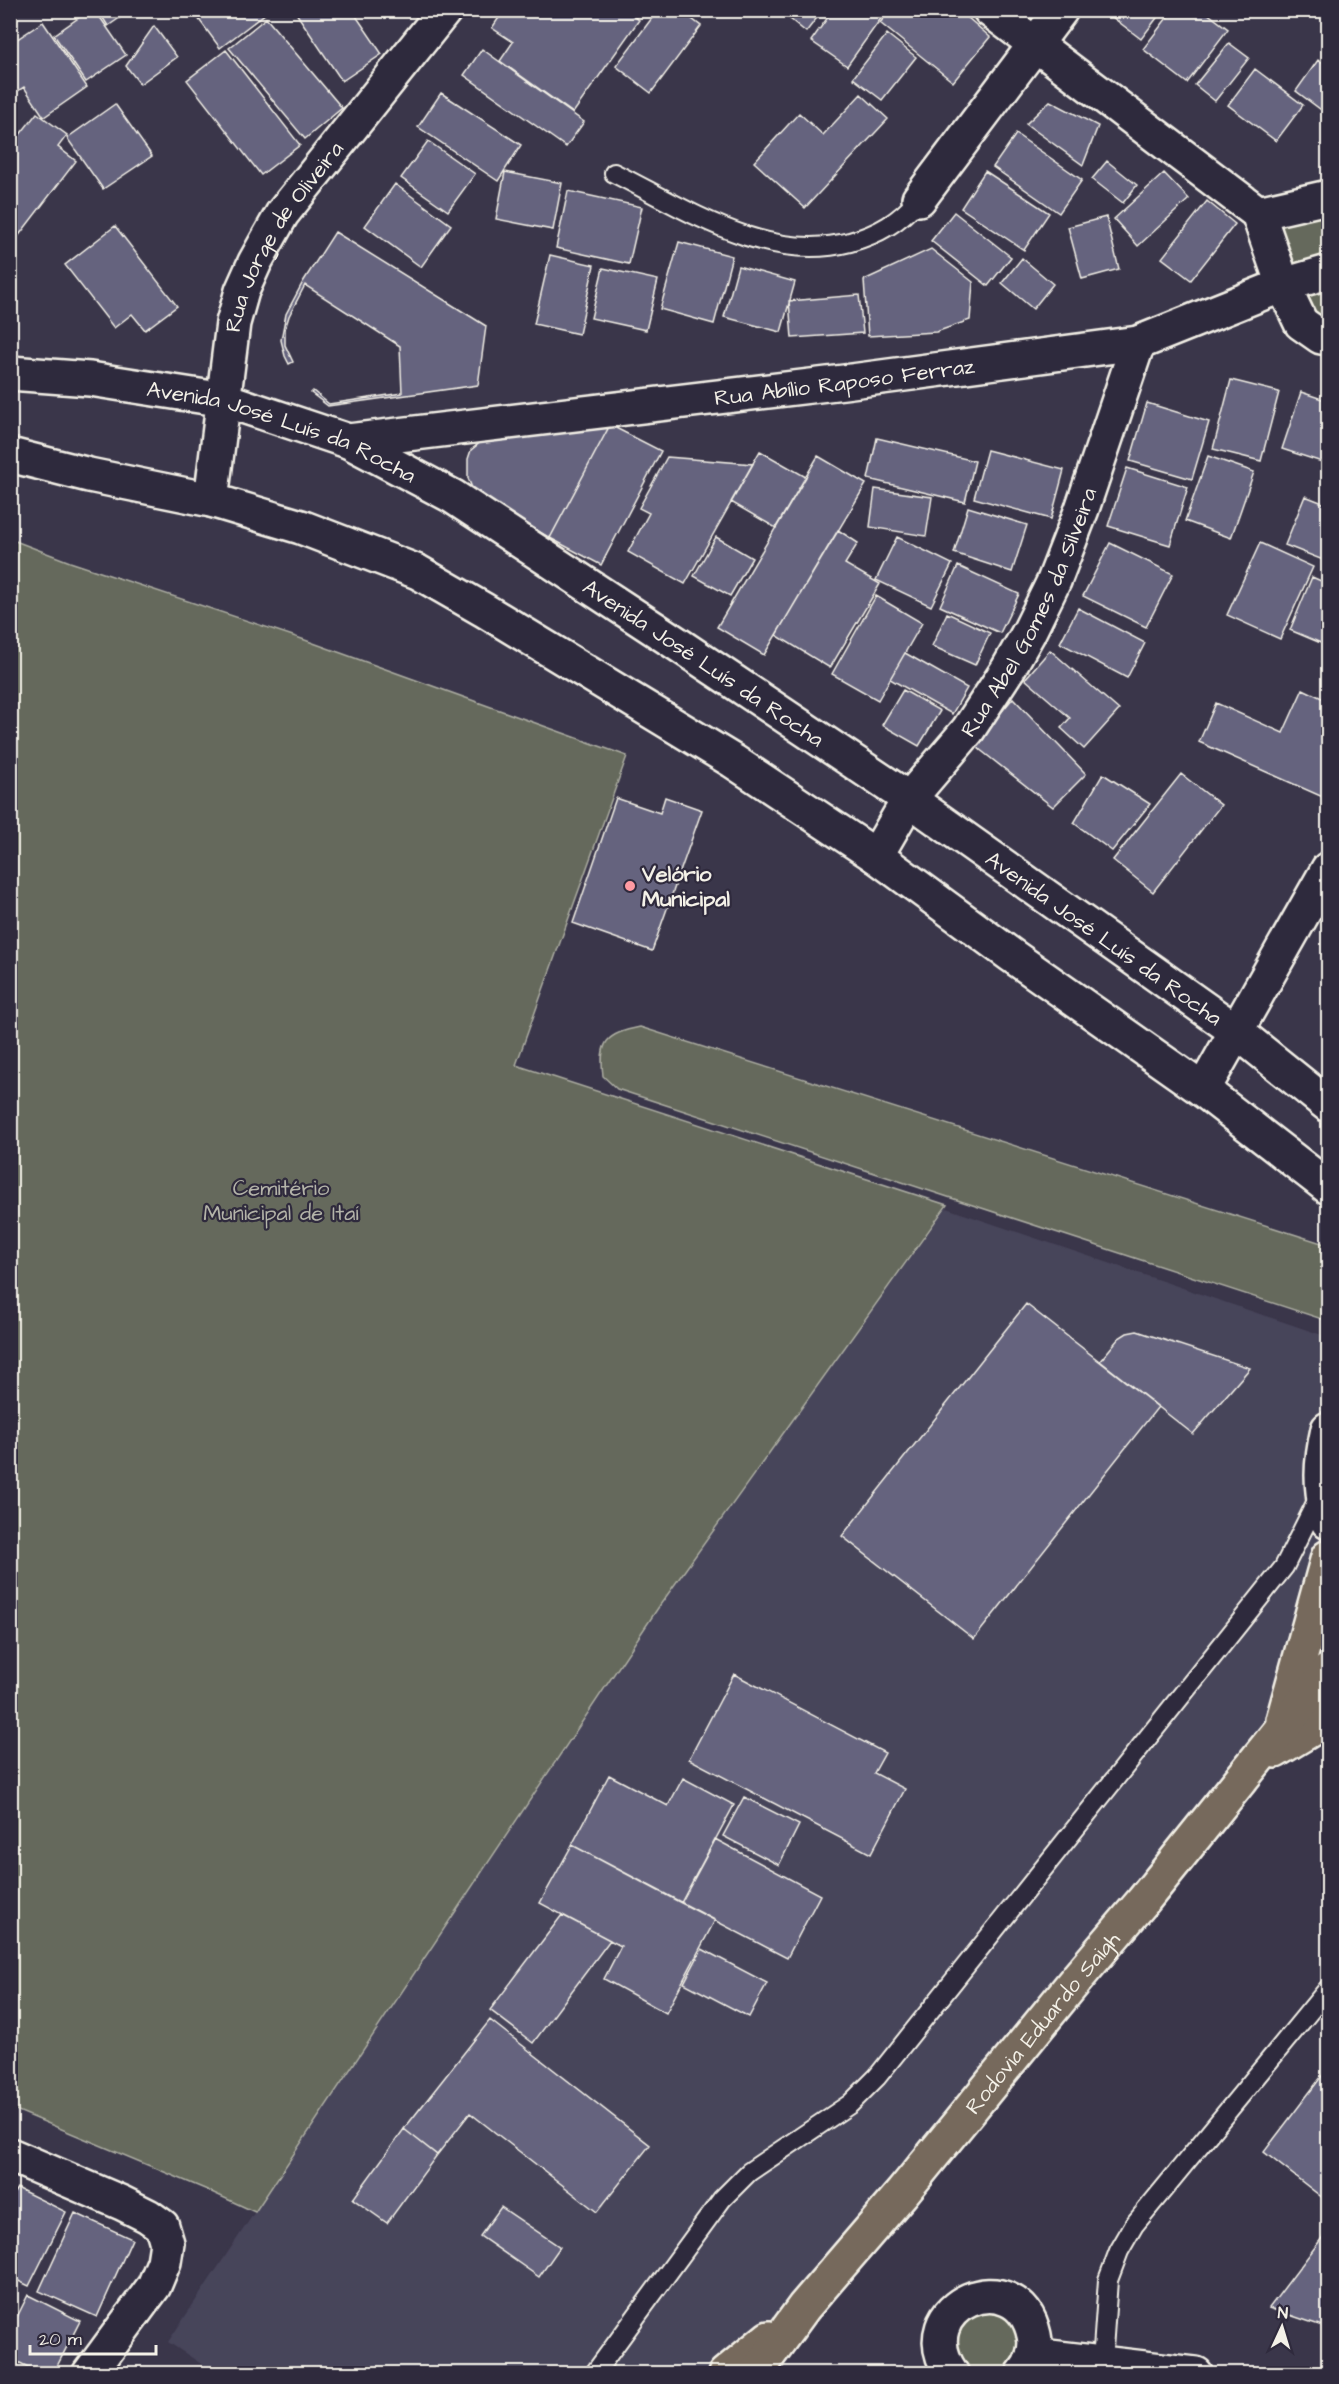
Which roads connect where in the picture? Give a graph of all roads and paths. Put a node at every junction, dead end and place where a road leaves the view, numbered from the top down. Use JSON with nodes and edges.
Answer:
{"nodes":[{"id":1,"x":445,"y":10,"type":"edge"},
{"id":2,"x":990,"y":10,"type":"edge"},
{"id":3,"x":1061,"y":10,"type":"edge"},
{"id":4,"x":1034,"y":45,"type":"junction"},
{"id":5,"x":614,"y":173,"type":"dead end"},
{"id":6,"x":1329,"y":197,"type":"edge"},
{"id":7,"x":919,"y":200,"type":"joint"},
{"id":8,"x":1258,"y":213,"type":"junction"},
{"id":9,"x":1329,"y":272,"type":"edge"},
{"id":10,"x":1283,"y":285,"type":"junction"},
{"id":11,"x":1329,"y":338,"type":"edge"},
{"id":12,"x":1138,"y":343,"type":"junction"},
{"id":13,"x":11,"y":379,"type":"edge"},
{"id":14,"x":225,"y":400,"type":"junction"},
{"id":15,"x":348,"y":441,"type":"junction"},
{"id":16,"x":10,"y":455,"type":"edge"},
{"id":17,"x":211,"y":500,"type":"junction"},
{"id":18,"x":909,"y":799,"type":"junction"},
{"id":19,"x":876,"y":856,"type":"junction"},
{"id":20,"x":1329,"y":868,"type":"edge"},
{"id":21,"x":1236,"y":1030,"type":"junction"},
{"id":22,"x":1203,"y":1090,"type":"junction"},
{"id":23,"x":1329,"y":1105,"type":"edge"},
{"id":24,"x":1329,"y":1187,"type":"edge"},
{"id":25,"x":1329,"y":1429,"type":"edge"},
{"id":26,"x":1325,"y":1507,"type":"edge"},
{"id":27,"x":1329,"y":1557,"type":"edge"},
{"id":28,"x":1329,"y":1671,"type":"edge"},
{"id":29,"x":1329,"y":1719,"type":"edge"},
{"id":30,"x":1280,"y":1734,"type":"junction"},
{"id":31,"x":1258,"y":1761,"type":"junction"},
{"id":32,"x":1329,"y":1989,"type":"edge"},
{"id":33,"x":10,"y":2155,"type":"edge"},
{"id":34,"x":804,"y":2307,"type":"junction"},
{"id":35,"x":1102,"y":2363,"type":"junction"},
{"id":36,"x":1028,"y":2364,"type":"edge"},
{"id":37,"x":89,"y":2373,"type":"edge"},
{"id":38,"x":594,"y":2373,"type":"edge"},
{"id":39,"x":725,"y":2373,"type":"edge"},
{"id":40,"x":755,"y":2373,"type":"edge"},
{"id":41,"x":774,"y":2373,"type":"edge"},
{"id":42,"x":952,"y":2373,"type":"edge"},
{"id":43,"x":1196,"y":2373,"type":"edge"}],
"edges":[{"from":1,"to":14,"type":"street","name":"Rua Jorge de Oliveira"},
{"from":2,"to":4,"type":"street"},
{"from":3,"to":4,"type":"street"},
{"from":4,"to":7,"type":"street"},
{"from":4,"to":8,"type":"street"},
{"from":5,"to":7,"type":"lane"},
{"from":6,"to":8,"type":"street"},
{"from":8,"to":10,"type":"street"},
{"from":9,"to":10,"type":"street","name":"Rua Abílio Raposo Ferraz"},
{"from":10,"to":11,"type":"street"},
{"from":10,"to":12,"type":"street","name":"Rua Abílio Raposo Ferraz"},
{"from":12,"to":15,"type":"street","name":"Rua Abílio Raposo Ferraz"},
{"from":12,"to":18,"type":"street","name":"Rua Abel Gomes da Silveira"},
{"from":13,"to":14,"type":"street","name":"Avenida José Luís da Rocha"},
{"from":14,"to":15,"type":"street","name":"Avenida José Luís da Rocha"},
{"from":14,"to":17,"type":"street","name":"Rua Jorge de Oliveira"},
{"from":15,"to":18,"type":"street","name":"Avenida José Luís da Rocha"},
{"from":16,"to":17,"type":"street"},
{"from":17,"to":19,"type":"street"},
{"from":18,"to":19,"type":"street","name":"Rua Abel Gomes da Silveira"},
{"from":18,"to":21,"type":"street","name":"Avenida José Luís da Rocha"},
{"from":19,"to":22,"type":"street"},
{"from":20,"to":21,"type":"street"},
{"from":21,"to":22,"type":"street"},
{"from":21,"to":23,"type":"street","name":"Avenida José Luís da Rocha"},
{"from":22,"to":24,"type":"street"},
{"from":25,"to":26,"type":"street"},
{"from":26,"to":38,"type":"lane"},
{"from":27,"to":30,"type":"highway"},
{"from":28,"to":30,"type":"highway","name":"Rodovia Eduardo Saigh"},
{"from":29,"to":31,"type":"highway"},
{"from":30,"to":31,"type":"highway","name":"Rodovia Eduardo Saigh"},
{"from":31,"to":34,"type":"highway","name":"Rodovia Eduardo Saigh"},
{"from":32,"to":35,"type":"lane"},
{"from":33,"to":37,"type":"street"},
{"from":34,"to":39,"type":"highway"},
{"from":34,"to":40,"type":"highway","name":"Rodovia Eduardo Saigh"},
{"from":34,"to":41,"type":"highway"},
{"from":35,"to":36,"type":"street"},
{"from":35,"to":43,"type":"street"},
{"from":36,"to":42,"type":"street"}]}
